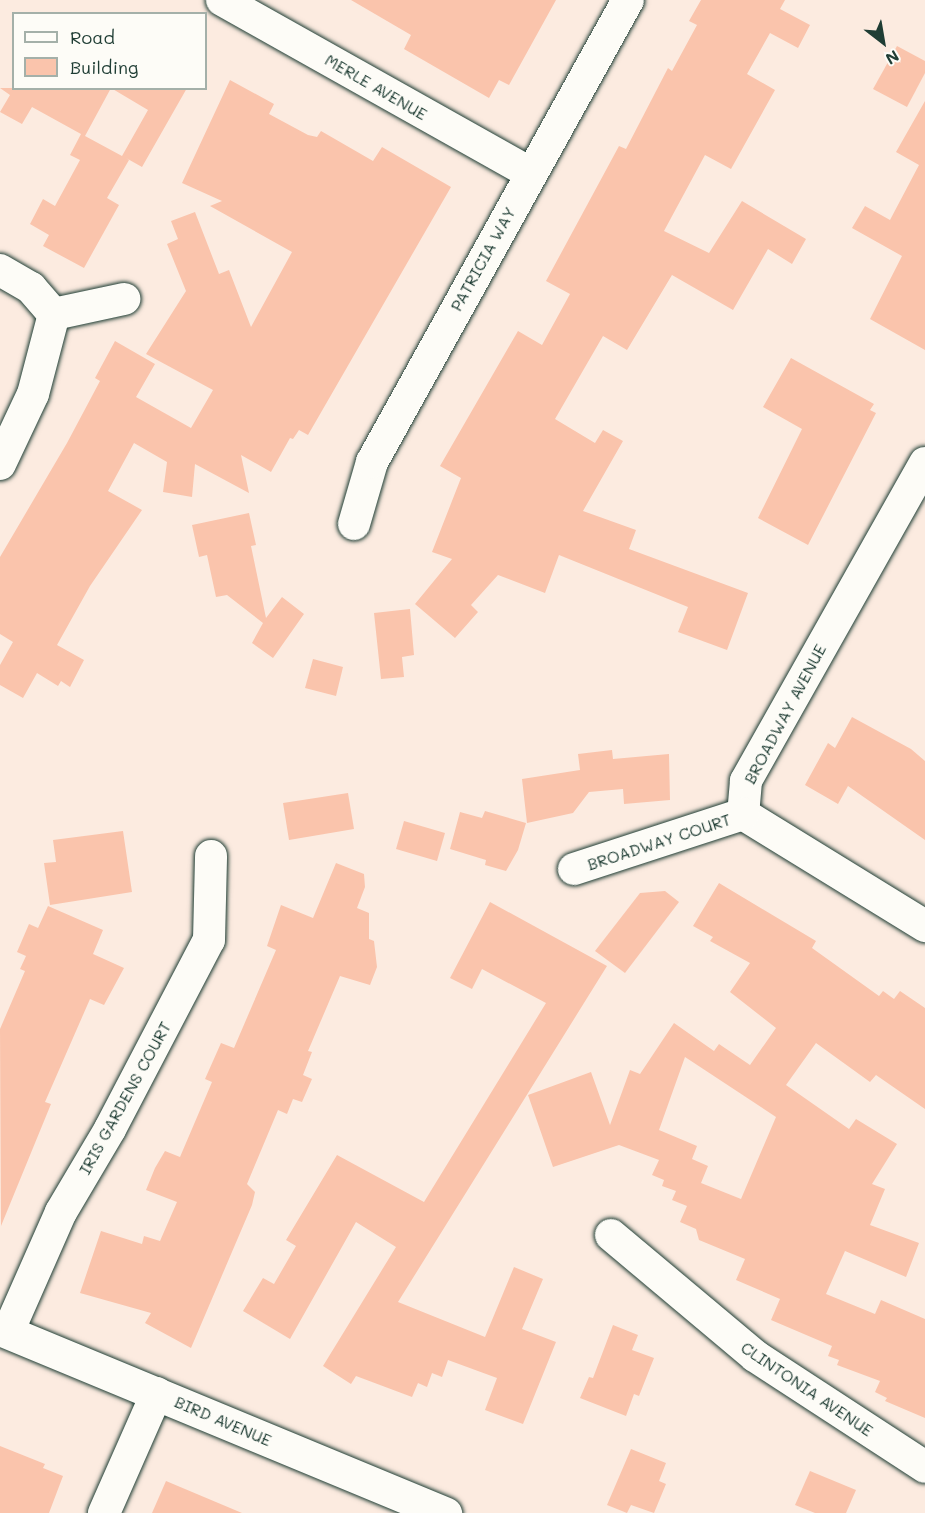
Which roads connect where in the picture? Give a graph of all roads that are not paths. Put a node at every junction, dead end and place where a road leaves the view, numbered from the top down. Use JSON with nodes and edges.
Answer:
{"nodes":[{"id":1,"x":222,"y":0,"type":"edge"},
{"id":2,"x":628,"y":0,"type":"edge"},
{"id":3,"x":530,"y":173,"type":"junction"},
{"id":4,"x":0,"y":270,"type":"edge"},
{"id":5,"x":124,"y":299,"type":"dead end"},
{"id":6,"x":54,"y":314,"type":"junction"},
{"id":7,"x":925,"y":463,"type":"edge"},
{"id":8,"x":0,"y":464,"type":"edge"},
{"id":9,"x":354,"y":524,"type":"dead end"},
{"id":10,"x":743,"y":814,"type":"junction"},
{"id":11,"x":211,"y":856,"type":"dead end"},
{"id":12,"x":574,"y":869,"type":"dead end"},
{"id":13,"x":925,"y":926,"type":"edge"},
{"id":14,"x":612,"y":1235,"type":"dead end"},
{"id":15,"x":4,"y":1330,"type":"edge"},
{"id":16,"x":157,"y":1393,"type":"junction"},
{"id":17,"x":925,"y":1467,"type":"edge"},
{"id":18,"x":104,"y":1513,"type":"edge"},
{"id":19,"x":445,"y":1513,"type":"edge"}],
"edges":[{"from":1,"to":3,"type":"street","name":"MERLE AVENUE"},
{"from":2,"to":3,"type":"street","name":"PATRICIA WAY"},
{"from":3,"to":9,"type":"street","name":"PATRICIA WAY"},
{"from":4,"to":6,"type":"street"},
{"from":5,"to":6,"type":"street"},
{"from":6,"to":8,"type":"street"},
{"from":7,"to":10,"type":"street","name":"BROADWAY AVENUE"},
{"from":10,"to":12,"type":"street","name":"BROADWAY COURT"},
{"from":10,"to":13,"type":"street"},
{"from":11,"to":15,"type":"street","name":"IRIS GARDENS COURT"},
{"from":14,"to":17,"type":"street","name":"CLINTONIA AVENUE"},
{"from":15,"to":16,"type":"main road","name":"BIRD AVENUE"},
{"from":16,"to":18,"type":"street"},
{"from":16,"to":19,"type":"main road","name":"BIRD AVENUE"}]}
